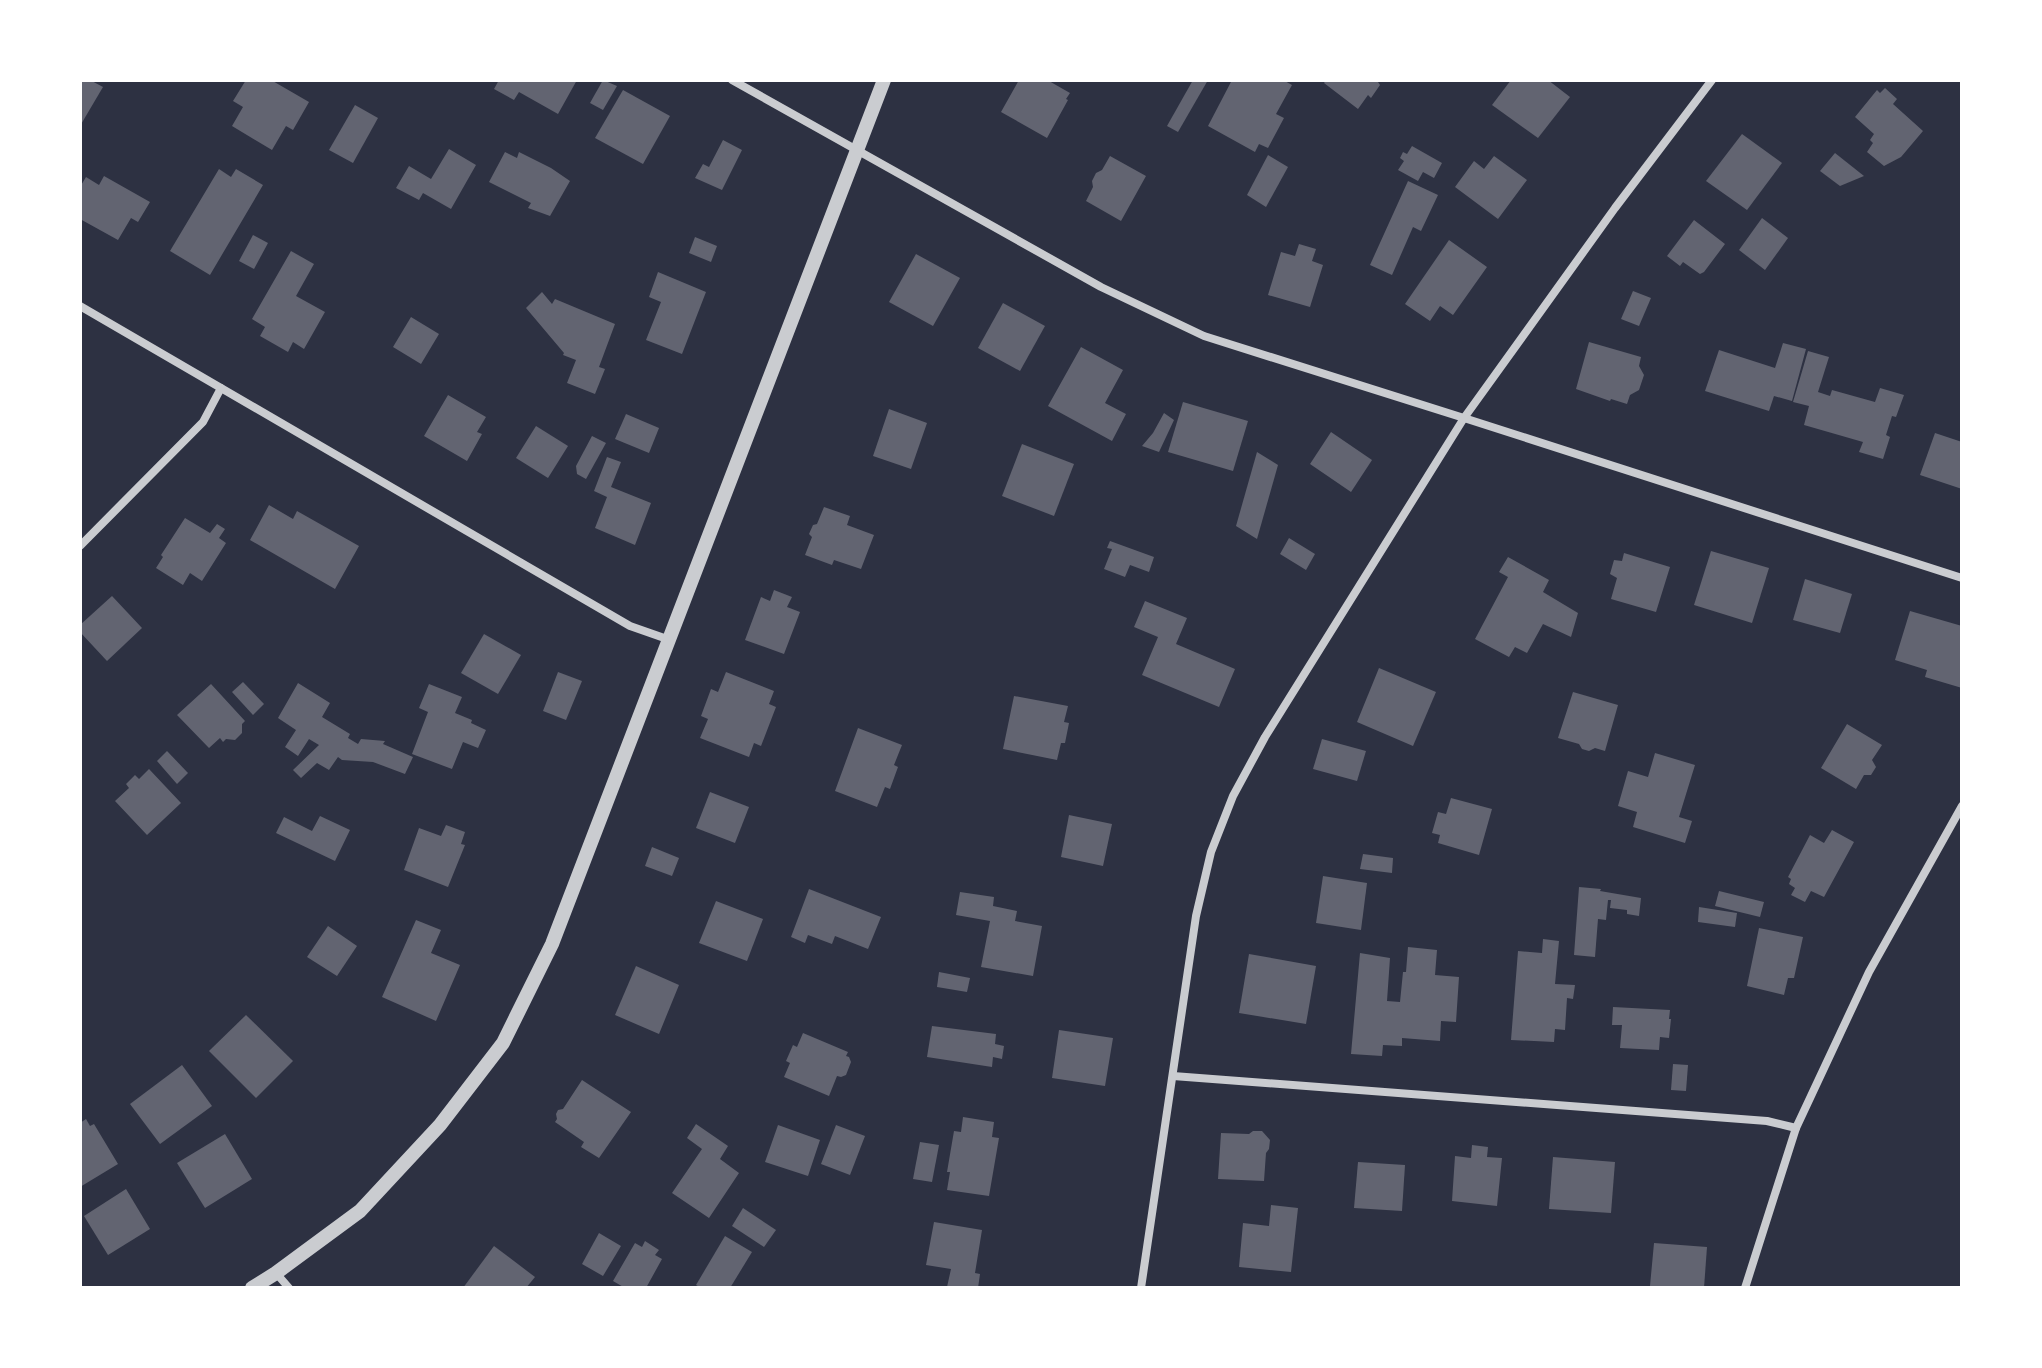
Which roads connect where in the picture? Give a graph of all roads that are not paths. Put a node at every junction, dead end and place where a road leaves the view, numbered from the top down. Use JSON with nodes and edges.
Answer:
{"nodes":[{"id":1,"x":732,"y":80,"type":"edge"},
{"id":2,"x":884,"y":80,"type":"edge"},
{"id":3,"x":1712,"y":80,"type":"edge"},
{"id":4,"x":857,"y":149,"type":"junction"},
{"id":5,"x":80,"y":306,"type":"edge"},
{"id":6,"x":221,"y":388,"type":"junction"},
{"id":7,"x":1464,"y":418,"type":"junction"},
{"id":8,"x":80,"y":546,"type":"edge"},
{"id":9,"x":1962,"y":578,"type":"edge"},
{"id":10,"x":670,"y":640,"type":"junction"},
{"id":11,"x":1962,"y":806,"type":"edge"},
{"id":12,"x":1173,"y":1076,"type":"junction"},
{"id":13,"x":1796,"y":1128,"type":"junction"},
{"id":14,"x":276,"y":1273,"type":"junction"},
{"id":15,"x":252,"y":1288,"type":"edge"},
{"id":16,"x":289,"y":1288,"type":"edge"},
{"id":17,"x":1141,"y":1288,"type":"edge"},
{"id":18,"x":1745,"y":1288,"type":"edge"}],
"edges":[{"from":1,"to":4,"type":"street"},
{"from":2,"to":4,"type":"street"},
{"from":3,"to":7,"type":"street"},
{"from":4,"to":7,"type":"street"},
{"from":4,"to":10,"type":"street"},
{"from":5,"to":6,"type":"street"},
{"from":6,"to":8,"type":"street"},
{"from":6,"to":10,"type":"street"},
{"from":7,"to":9,"type":"street"},
{"from":7,"to":12,"type":"street"},
{"from":10,"to":14,"type":"street"},
{"from":11,"to":13,"type":"street"},
{"from":12,"to":13,"type":"street"},
{"from":12,"to":17,"type":"street"},
{"from":13,"to":18,"type":"street"},
{"from":14,"to":15,"type":"street"},
{"from":14,"to":16,"type":"street"}]}
